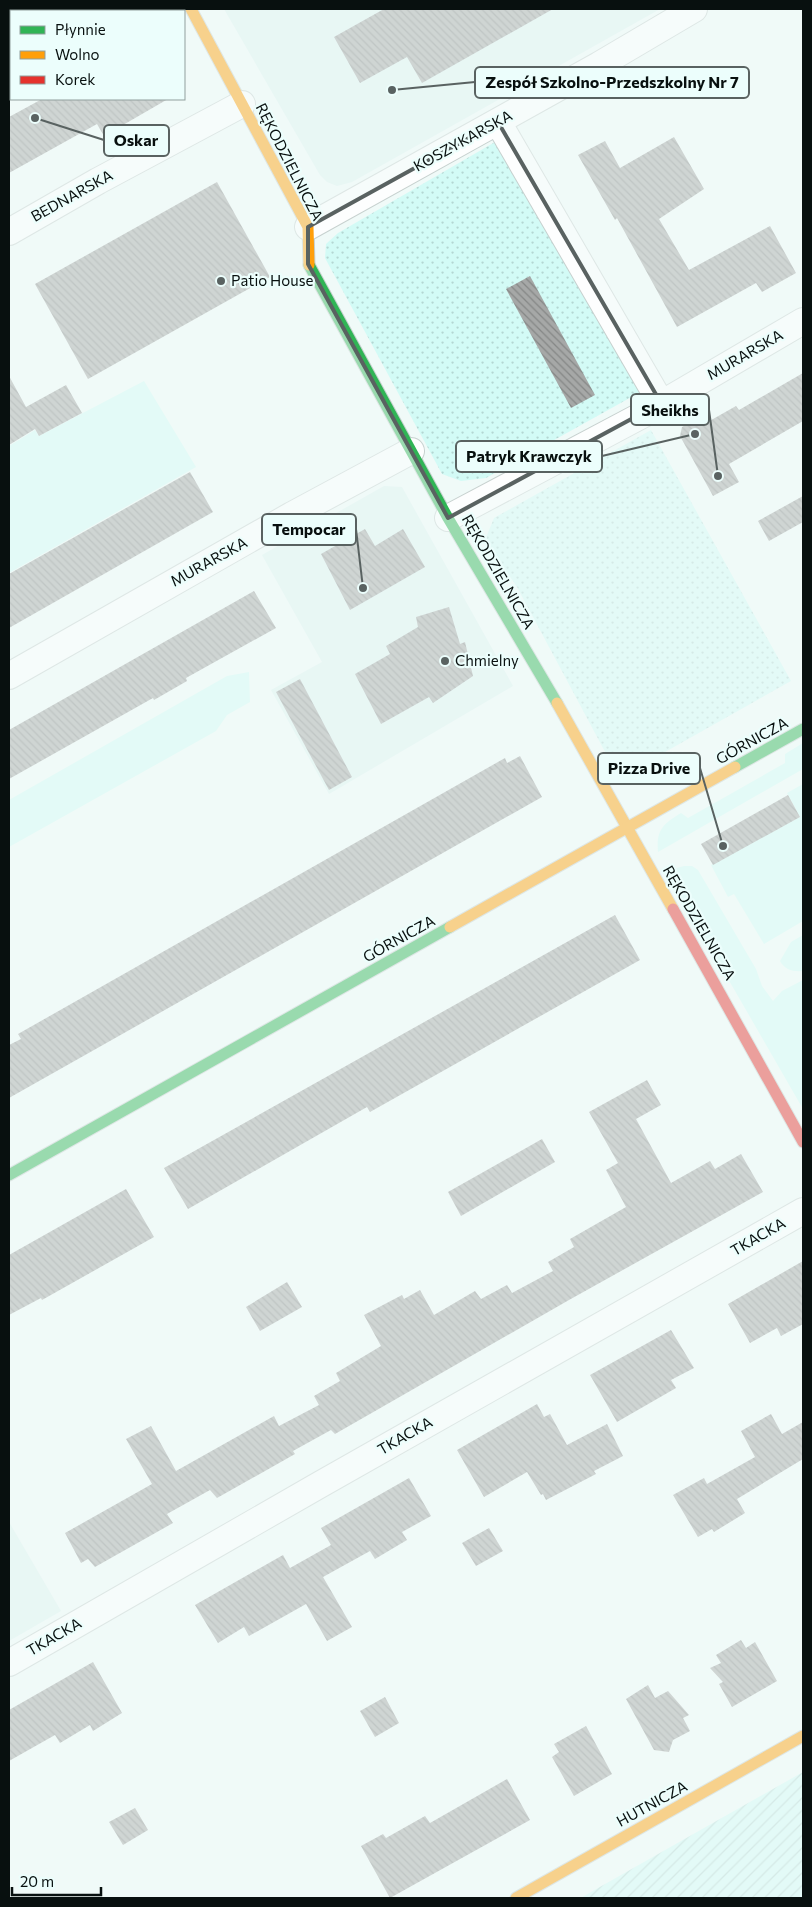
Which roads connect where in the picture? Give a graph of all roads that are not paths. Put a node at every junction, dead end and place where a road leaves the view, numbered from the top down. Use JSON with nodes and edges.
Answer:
{"nodes":[{"id":1,"x":190,"y":9,"type":"edge"},
{"id":2,"x":694,"y":9,"type":"edge"},
{"id":3,"x":242,"y":104,"type":"junction"},
{"id":4,"x":498,"y":122,"type":"junction"},
{"id":5,"x":308,"y":227,"type":"junction"},
{"id":6,"x":9,"y":232,"type":"edge"},
{"id":7,"x":803,"y":321,"type":"edge"},
{"id":8,"x":661,"y":404,"type":"junction"},
{"id":9,"x":411,"y":451,"type":"junction"},
{"id":10,"x":448,"y":518,"type":"junction"},
{"id":11,"x":9,"y":676,"type":"edge"},
{"id":12,"x":803,"y":729,"type":"edge"},
{"id":13,"x":627,"y":828,"type":"junction"},
{"id":14,"x":803,"y":1142,"type":"edge"},
{"id":15,"x":9,"y":1175,"type":"edge"},
{"id":16,"x":803,"y":1211,"type":"edge"},
{"id":17,"x":9,"y":1663,"type":"edge"},
{"id":18,"x":803,"y":1736,"type":"edge"},
{"id":19,"x":516,"y":1898,"type":"edge"}],
"edges":[{"from":1,"to":3,"type":"street","name":"RĘKODZIELNICZA"},
{"from":2,"to":4,"type":"street","name":"KOSZYKARSKA"},
{"from":3,"to":5,"type":"street","name":"RĘKODZIELNICZA"},
{"from":3,"to":6,"type":"street","name":"BEDNARSKA"},
{"from":4,"to":5,"type":"street","name":"KOSZYKARSKA"},
{"from":4,"to":8,"type":"street"},
{"from":5,"to":9,"type":"street","name":"RĘKODZIELNICZA"},
{"from":7,"to":8,"type":"street","name":"MURARSKA"},
{"from":8,"to":10,"type":"street","name":"MURARSKA"},
{"from":9,"to":10,"type":"street","name":"RĘKODZIELNICZA"},
{"from":9,"to":11,"type":"street","name":"MURARSKA"},
{"from":10,"to":13,"type":"street","name":"RĘKODZIELNICZA"},
{"from":12,"to":13,"type":"street","name":"GÓRNICZA"},
{"from":13,"to":14,"type":"street","name":"RĘKODZIELNICZA"},
{"from":13,"to":15,"type":"street","name":"GÓRNICZA"},
{"from":16,"to":17,"type":"street","name":"TKACKA"},
{"from":18,"to":19,"type":"street","name":"HUTNICZA"}]}
